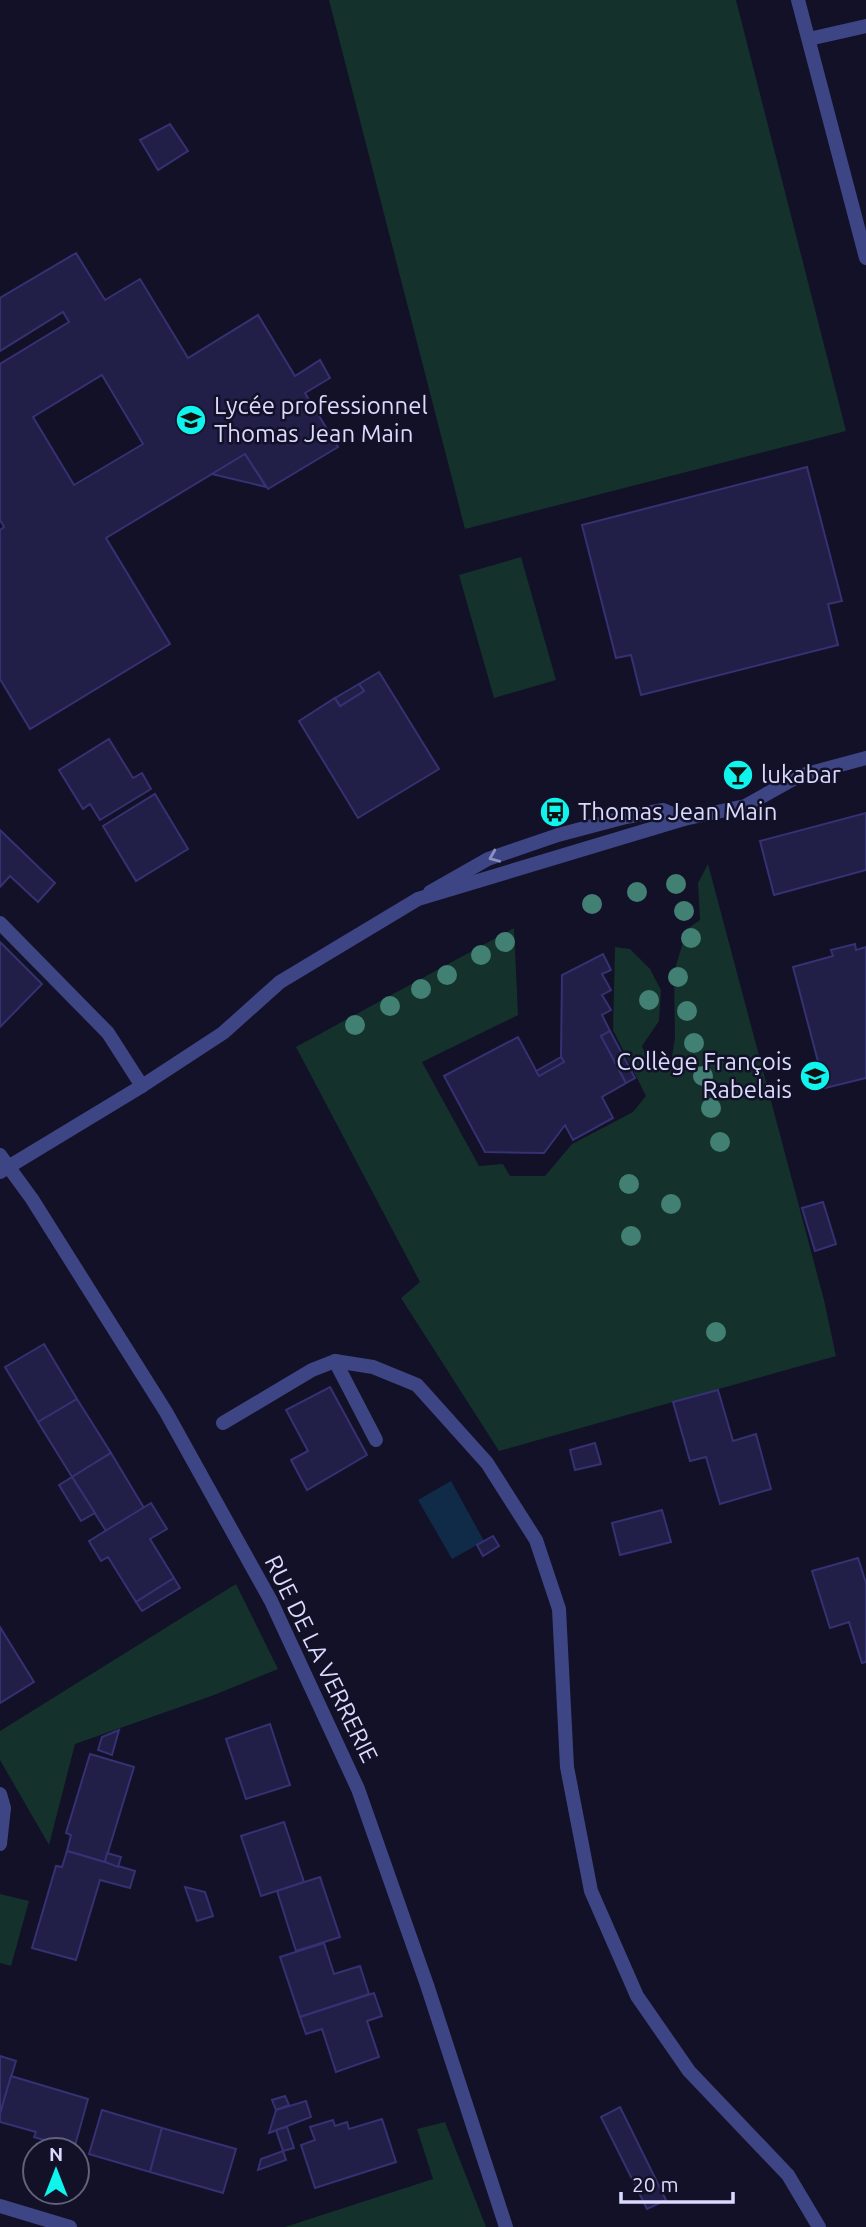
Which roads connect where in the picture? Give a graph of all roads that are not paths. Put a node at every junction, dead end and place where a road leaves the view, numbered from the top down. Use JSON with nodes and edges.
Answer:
{"nodes":[{"id":1,"x":798,"y":0,"type":"edge"},
{"id":2,"x":866,"y":26,"type":"edge"},
{"id":3,"x":809,"y":40,"type":"junction"},
{"id":4,"x":866,"y":258,"type":"edge"},
{"id":5,"x":866,"y":758,"type":"edge"},
{"id":6,"x":684,"y":819,"type":"junction"},
{"id":7,"x":418,"y":899,"type":"junction"},
{"id":8,"x":0,"y":923,"type":"edge"},
{"id":9,"x":142,"y":1086,"type":"junction"},
{"id":10,"x":3,"y":1164,"type":"edge"},
{"id":11,"x":335,"y":1361,"type":"junction"},
{"id":12,"x":223,"y":1423,"type":"dead end"},
{"id":13,"x":376,"y":1440,"type":"dead end"},
{"id":14,"x":0,"y":1794,"type":"edge"},
{"id":15,"x":0,"y":1844,"type":"edge"},
{"id":16,"x":0,"y":2206,"type":"edge"},
{"id":17,"x":37,"y":2222,"type":"edge"},
{"id":18,"x":70,"y":2227,"type":"edge"},
{"id":19,"x":506,"y":2227,"type":"edge"},
{"id":20,"x":819,"y":2227,"type":"edge"}],
"edges":[{"from":1,"to":3,"type":"street"},
{"from":2,"to":3,"type":"street"},
{"from":3,"to":4,"type":"street"},
{"from":5,"to":6,"type":"street"},
{"from":6,"to":7,"type":"street"},
{"from":6,"to":7,"type":"street","one_way":true},
{"from":7,"to":9,"type":"street"},
{"from":8,"to":9,"type":"street"},
{"from":9,"to":10,"type":"street"},
{"from":10,"to":19,"type":"street","name":"RUE DE LA VERRERIE"},
{"from":11,"to":12,"type":"street"},
{"from":11,"to":13,"type":"street"},
{"from":11,"to":20,"type":"street"},
{"from":14,"to":15,"type":"street"},
{"from":16,"to":17,"type":"street"},
{"from":17,"to":18,"type":"street"}]}
